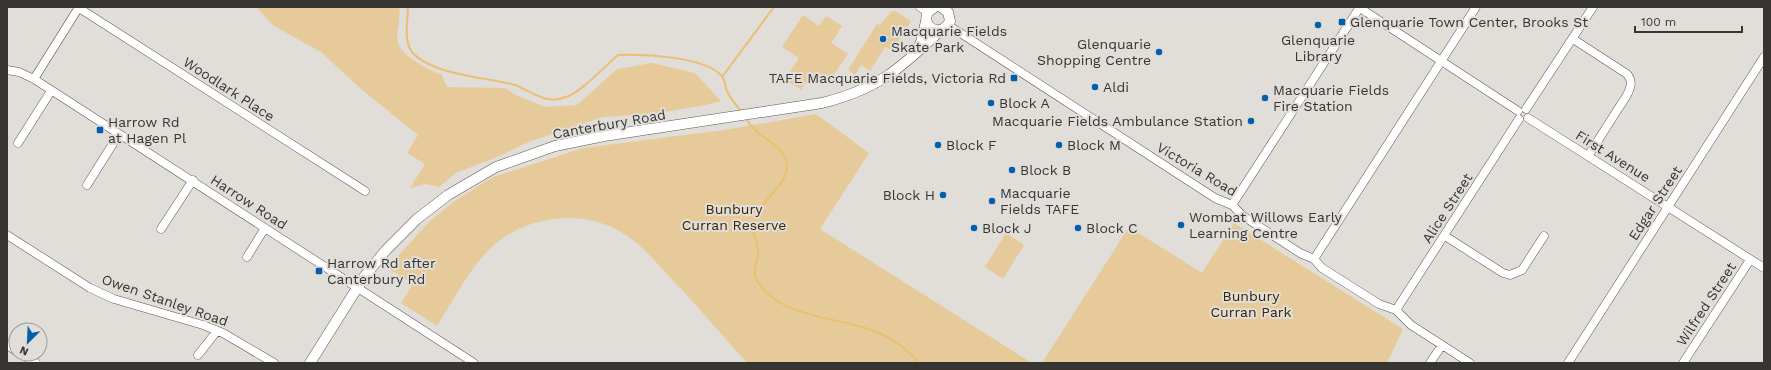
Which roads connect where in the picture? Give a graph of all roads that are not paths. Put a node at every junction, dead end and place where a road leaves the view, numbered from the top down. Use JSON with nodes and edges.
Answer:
{"nodes":[{"id":1,"x":79,"y":7,"type":"edge"},
{"id":2,"x":941,"y":7,"type":"edge"},
{"id":3,"x":1360,"y":7,"type":"edge"},
{"id":4,"x":1476,"y":7,"type":"edge"},
{"id":5,"x":1593,"y":7,"type":"edge"},
{"id":6,"x":927,"y":12,"type":"edge"},
{"id":7,"x":948,"y":20,"type":"edge"},
{"id":8,"x":1573,"y":39,"type":"junction"},
{"id":9,"x":917,"y":52,"type":"junction"},
{"id":10,"x":1764,"y":57,"type":"edge"},
{"id":11,"x":1441,"y":61,"type":"junction"},
{"id":12,"x":7,"y":70,"type":"edge"},
{"id":13,"x":34,"y":79,"type":"junction"},
{"id":14,"x":51,"y":90,"type":"junction"},
{"id":15,"x":1526,"y":109,"type":"junction"},
{"id":16,"x":1518,"y":111,"type":"junction"},
{"id":17,"x":1528,"y":118,"type":"junction"},
{"id":18,"x":1519,"y":119,"type":"junction"},
{"id":19,"x":119,"y":134,"type":"junction"},
{"id":20,"x":18,"y":143,"type":"dead end"},
{"id":21,"x":1588,"y":156,"type":"junction"},
{"id":22,"x":193,"y":180,"type":"junction"},
{"id":23,"x":87,"y":185,"type":"dead end"},
{"id":24,"x":365,"y":191,"type":"dead end"},
{"id":25,"x":1232,"y":205,"type":"junction"},
{"id":26,"x":1669,"y":207,"type":"junction"},
{"id":27,"x":265,"y":228,"type":"junction"},
{"id":28,"x":161,"y":229,"type":"dead end"},
{"id":29,"x":7,"y":236,"type":"edge"},
{"id":30,"x":1445,"y":236,"type":"junction"},
{"id":31,"x":1544,"y":236,"type":"dead end"},
{"id":32,"x":246,"y":257,"type":"dead end"},
{"id":33,"x":1314,"y":259,"type":"junction"},
{"id":34,"x":1750,"y":260,"type":"junction"},
{"id":35,"x":1764,"y":268,"type":"edge"},
{"id":36,"x":358,"y":288,"type":"junction"},
{"id":37,"x":1396,"y":310,"type":"junction"},
{"id":38,"x":217,"y":331,"type":"junction"},
{"id":39,"x":1442,"y":345,"type":"junction"},
{"id":40,"x":198,"y":355,"type":"dead end"},
{"id":41,"x":274,"y":363,"type":"edge"},
{"id":42,"x":310,"y":363,"type":"edge"},
{"id":43,"x":474,"y":363,"type":"edge"},
{"id":44,"x":1430,"y":363,"type":"edge"},
{"id":45,"x":1470,"y":363,"type":"edge"},
{"id":46,"x":1568,"y":363,"type":"edge"},
{"id":47,"x":1683,"y":363,"type":"edge"}],
"edges":[{"from":1,"to":13,"type":"street"},
{"from":1,"to":24,"type":"street","name":"Woodlark Place"},
{"from":2,"to":7,"type":"main road"},
{"from":3,"to":11,"type":"street"},
{"from":3,"to":25,"type":"street"},
{"from":4,"to":11,"type":"street"},
{"from":5,"to":8,"type":"street"},
{"from":6,"to":7,"type":"main road"},
{"from":6,"to":9,"type":"main road","name":"Canterbury Road"},
{"from":7,"to":9,"type":"main road","name":"Canterbury Road"},
{"from":7,"to":25,"type":"street","name":"Victoria Road"},
{"from":8,"to":15,"type":"street"},
{"from":8,"to":21,"type":"street"},
{"from":9,"to":36,"type":"main road","name":"Canterbury Road"},
{"from":10,"to":26,"type":"street","name":"Edgar Street"},
{"from":11,"to":16,"type":"street"},
{"from":11,"to":33,"type":"street"},
{"from":12,"to":13,"type":"street","name":"Harrow Road"},
{"from":13,"to":14,"type":"street","name":"Harrow Road"},
{"from":14,"to":19,"type":"street","name":"Harrow Road"},
{"from":14,"to":20,"type":"street"},
{"from":15,"to":16,"type":"street"},
{"from":15,"to":17,"type":"street"},
{"from":16,"to":18,"type":"street"},
{"from":17,"to":18,"type":"street"},
{"from":17,"to":21,"type":"street","name":"First Avenue"},
{"from":18,"to":30,"type":"street","name":"Alice Street"},
{"from":19,"to":22,"type":"street","name":"Harrow Road"},
{"from":19,"to":23,"type":"street"},
{"from":21,"to":26,"type":"street","name":"First Avenue"},
{"from":22,"to":27,"type":"street","name":"Harrow Road"},
{"from":22,"to":28,"type":"street"},
{"from":25,"to":33,"type":"street","name":"Victoria Road"},
{"from":26,"to":34,"type":"street","name":"First Avenue"},
{"from":26,"to":46,"type":"street","name":"Edgar Street"},
{"from":27,"to":32,"type":"street"},
{"from":27,"to":36,"type":"street","name":"Harrow Road"},
{"from":29,"to":38,"type":"street","name":"Owen Stanley Road"},
{"from":30,"to":31,"type":"street"},
{"from":30,"to":37,"type":"street","name":"Alice Street"},
{"from":33,"to":37,"type":"street","name":"Victoria Road"},
{"from":34,"to":35,"type":"street","name":"First Avenue"},
{"from":34,"to":47,"type":"street","name":"Wilfred Street"},
{"from":36,"to":42,"type":"main road","name":"Canterbury Road"},
{"from":36,"to":43,"type":"street","name":"Harrow Road"},
{"from":37,"to":39,"type":"street","name":"Victoria Road"},
{"from":38,"to":40,"type":"street"},
{"from":38,"to":41,"type":"street","name":"Owen Stanley Road"},
{"from":39,"to":44,"type":"street"},
{"from":39,"to":45,"type":"street","name":"Victoria Road"}]}
